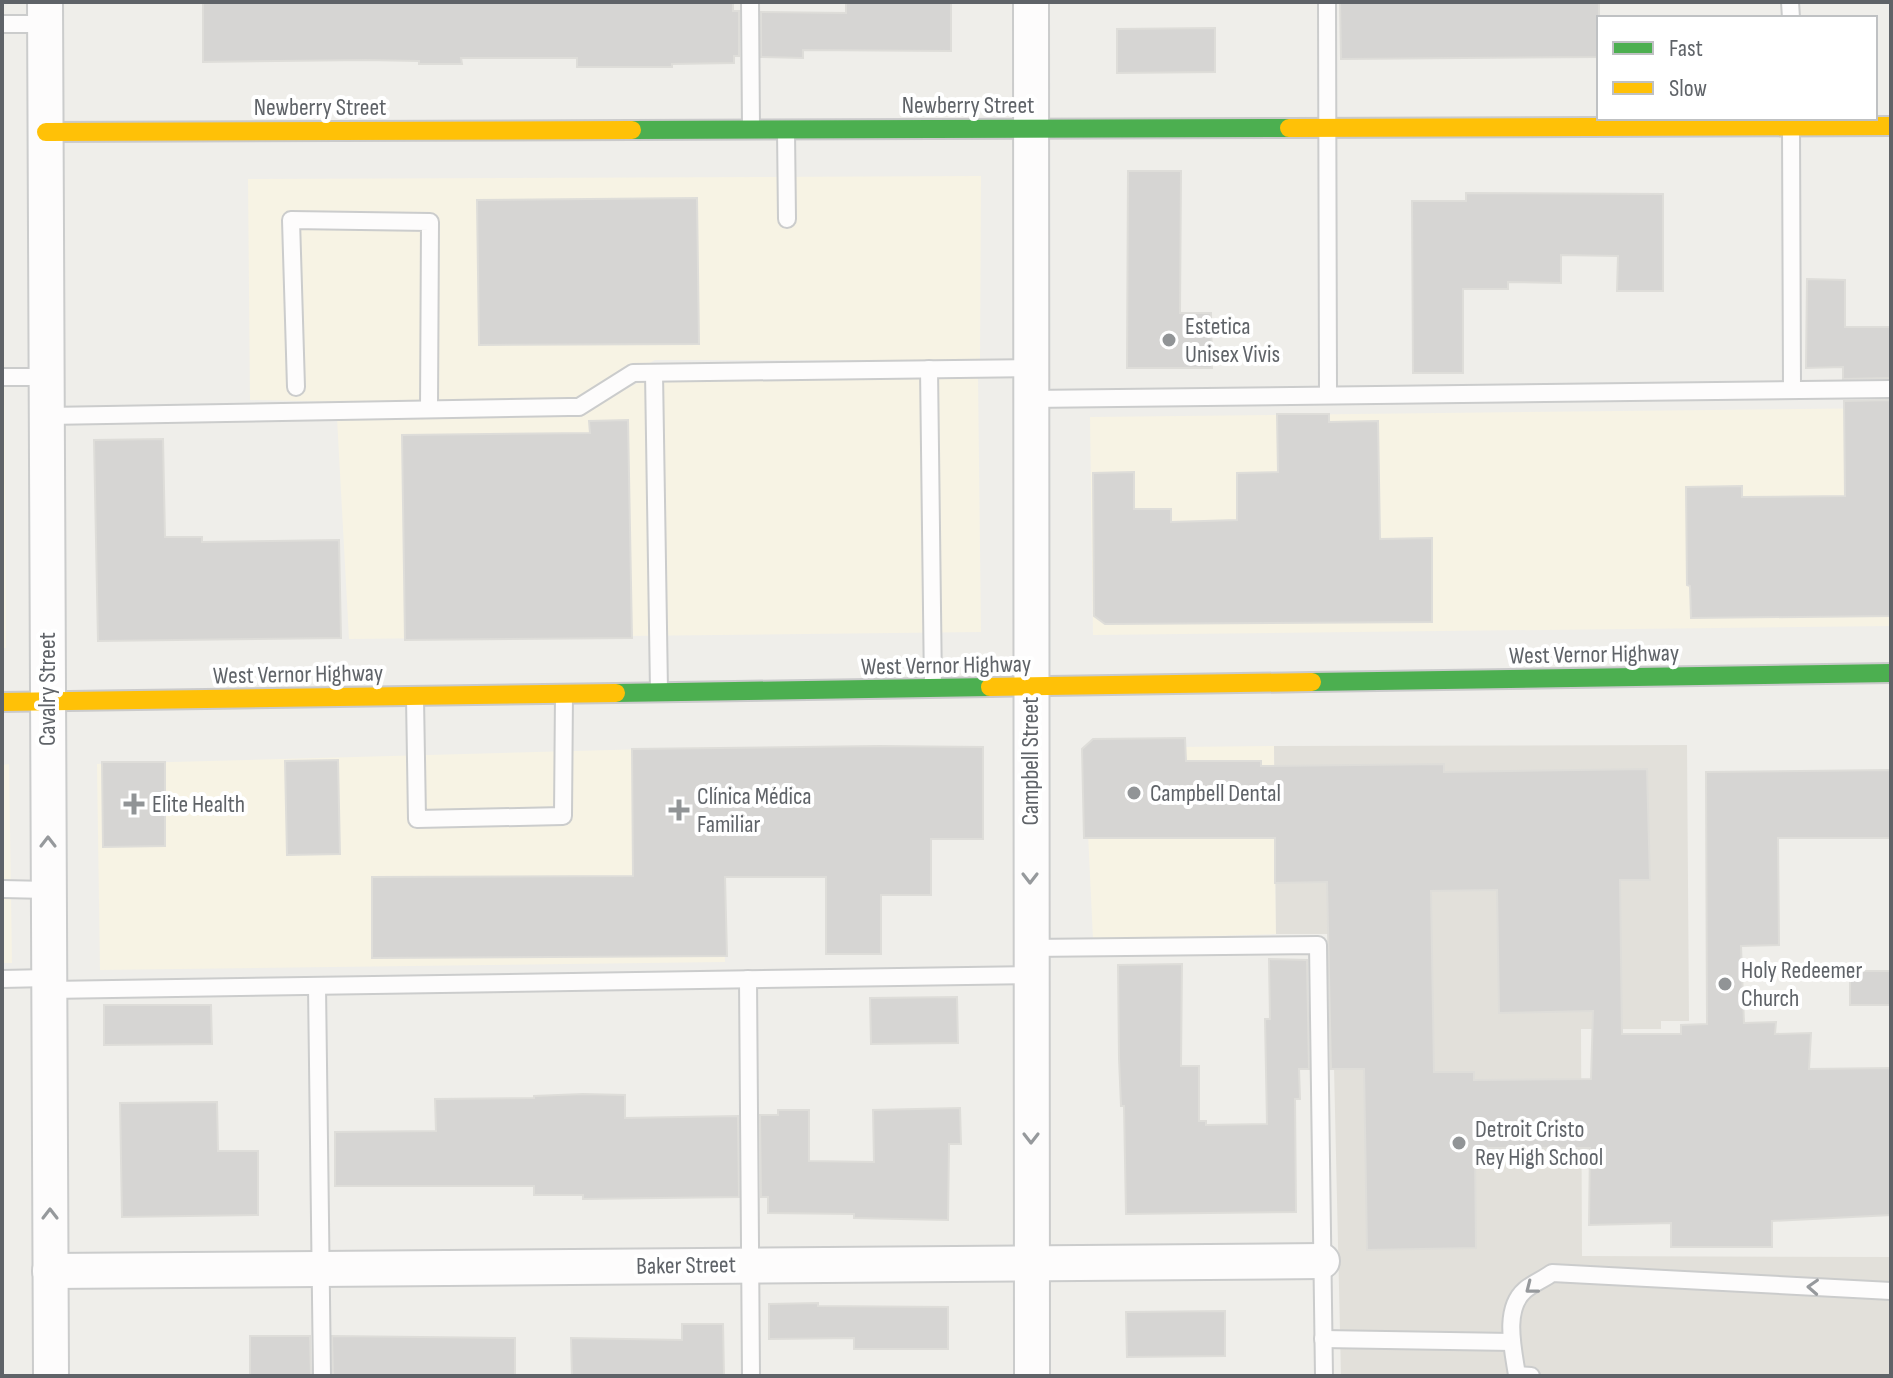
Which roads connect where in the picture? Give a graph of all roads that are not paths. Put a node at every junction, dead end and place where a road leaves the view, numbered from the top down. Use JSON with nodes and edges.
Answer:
{"nodes":[{"id":1,"x":750,"y":2,"type":"edge"},
{"id":2,"x":1031,"y":2,"type":"edge"},
{"id":3,"x":1327,"y":2,"type":"edge"},
{"id":4,"x":45,"y":13,"type":"edge"},
{"id":5,"x":2,"y":24,"type":"edge"},
{"id":6,"x":1791,"y":122,"type":"edge"},
{"id":7,"x":1891,"y":126,"type":"edge"},
{"id":8,"x":1326,"y":128,"type":"junction"},
{"id":9,"x":751,"y":129,"type":"junction"},
{"id":10,"x":786,"y":129,"type":"junction"},
{"id":11,"x":1031,"y":129,"type":"junction"},
{"id":12,"x":46,"y":132,"type":"junction"},
{"id":13,"x":787,"y":219,"type":"dead end"},
{"id":14,"x":929,"y":369,"type":"junction"},
{"id":15,"x":654,"y":373,"type":"junction"},
{"id":16,"x":2,"y":377,"type":"edge"},
{"id":17,"x":46,"y":377,"type":"junction"},
{"id":18,"x":1030,"y":383,"type":"junction"},
{"id":19,"x":296,"y":387,"type":"dead end"},
{"id":20,"x":1891,"y":389,"type":"edge"},
{"id":21,"x":1792,"y":390,"type":"junction"},
{"id":22,"x":1328,"y":395,"type":"junction"},
{"id":23,"x":429,"y":409,"type":"junction"},
{"id":24,"x":47,"y":416,"type":"junction"},
{"id":25,"x":1891,"y":673,"type":"edge"},
{"id":26,"x":1029,"y":688,"type":"junction"},
{"id":27,"x":933,"y":690,"type":"junction"},
{"id":28,"x":659,"y":693,"type":"junction"},
{"id":29,"x":564,"y":694,"type":"junction"},
{"id":30,"x":415,"y":696,"type":"junction"},
{"id":31,"x":47,"y":701,"type":"junction"},
{"id":32,"x":2,"y":702,"type":"edge"},
{"id":33,"x":2,"y":889,"type":"edge"},
{"id":34,"x":48,"y":890,"type":"junction"},
{"id":35,"x":1030,"y":962,"type":"junction"},
{"id":36,"x":2,"y":979,"type":"edge"},
{"id":37,"x":748,"y":979,"type":"junction"},
{"id":38,"x":48,"y":984,"type":"junction"},
{"id":39,"x":317,"y":986,"type":"junction"},
{"id":40,"x":1322,"y":1261,"type":"junction"},
{"id":41,"x":1031,"y":1262,"type":"junction"},
{"id":42,"x":752,"y":1264,"type":"junction"},
{"id":43,"x":322,"y":1269,"type":"junction"},
{"id":44,"x":50,"y":1271,"type":"junction"},
{"id":45,"x":1891,"y":1291,"type":"edge"},
{"id":46,"x":1323,"y":1339,"type":"junction"},
{"id":47,"x":1512,"y":1342,"type":"junction"},
{"id":48,"x":51,"y":1376,"type":"edge"},
{"id":49,"x":322,"y":1376,"type":"edge"},
{"id":50,"x":751,"y":1376,"type":"edge"},
{"id":51,"x":1032,"y":1376,"type":"edge"},
{"id":52,"x":1324,"y":1376,"type":"edge"},
{"id":53,"x":1531,"y":1376,"type":"edge"}],
"edges":[{"from":1,"to":9,"type":"lane"},
{"from":2,"to":11,"type":"street","name":"Campbell Street"},
{"from":3,"to":8,"type":"lane"},
{"from":4,"to":5,"type":"lane"},
{"from":4,"to":12,"type":"street","name":"Cavalry Street"},
{"from":6,"to":7,"type":"street","name":"Newberry Street"},
{"from":6,"to":8,"type":"street","name":"Newberry Street"},
{"from":6,"to":21,"type":"lane"},
{"from":8,"to":11,"type":"street","name":"Newberry Street"},
{"from":8,"to":22,"type":"lane"},
{"from":9,"to":10,"type":"street","name":"Newberry Street"},
{"from":9,"to":12,"type":"street","name":"Newberry Street"},
{"from":10,"to":11,"type":"street","name":"Newberry Street"},
{"from":10,"to":13,"type":"lane"},
{"from":11,"to":18,"type":"street","name":"Campbell Street"},
{"from":12,"to":17,"type":"street","name":"Cavalry Street"},
{"from":14,"to":15,"type":"lane"},
{"from":14,"to":18,"type":"lane"},
{"from":14,"to":27,"type":"lane"},
{"from":15,"to":23,"type":"lane"},
{"from":15,"to":28,"type":"lane"},
{"from":16,"to":17,"type":"lane"},
{"from":17,"to":24,"type":"street","name":"Cavalry Street"},
{"from":18,"to":22,"type":"lane"},
{"from":18,"to":26,"type":"street","name":"Campbell Street"},
{"from":19,"to":23,"type":"lane"},
{"from":20,"to":21,"type":"lane"},
{"from":21,"to":22,"type":"lane"},
{"from":23,"to":24,"type":"lane"},
{"from":24,"to":31,"type":"street","name":"Cavalry Street"},
{"from":25,"to":26,"type":"street","name":"West Vernor Highway"},
{"from":26,"to":27,"type":"street","name":"West Vernor Highway"},
{"from":26,"to":35,"type":"street","name":"Campbell Street","one_way":true},
{"from":27,"to":28,"type":"street","name":"West Vernor Highway"},
{"from":28,"to":29,"type":"street","name":"West Vernor Highway"},
{"from":29,"to":30,"type":"street","name":"West Vernor Highway"},
{"from":29,"to":30,"type":"lane"},
{"from":30,"to":31,"type":"street","name":"West Vernor Highway"},
{"from":31,"to":32,"type":"street","name":"West Vernor Highway"},
{"from":34,"to":31,"type":"street","name":"Cavalry Street","one_way":true},
{"from":33,"to":34,"type":"lane"},
{"from":34,"to":38,"type":"street","name":"Cavalry Street"},
{"from":35,"to":37,"type":"lane"},
{"from":35,"to":40,"type":"lane"},
{"from":35,"to":41,"type":"street","name":"Campbell Street","one_way":true},
{"from":36,"to":38,"type":"lane"},
{"from":37,"to":39,"type":"lane"},
{"from":37,"to":42,"type":"lane"},
{"from":38,"to":39,"type":"lane"},
{"from":44,"to":38,"type":"street","name":"Cavalry Street","one_way":true},
{"from":39,"to":43,"type":"lane"},
{"from":40,"to":41,"type":"street","name":"Baker Street"},
{"from":40,"to":46,"type":"lane"},
{"from":41,"to":42,"type":"street","name":"Baker Street"},
{"from":41,"to":51,"type":"street","name":"Campbell Street"},
{"from":42,"to":43,"type":"street","name":"Baker Street"},
{"from":42,"to":50,"type":"lane"},
{"from":43,"to":44,"type":"street","name":"Baker Street"},
{"from":43,"to":49,"type":"lane"},
{"from":44,"to":48,"type":"street","name":"Cavalry Street"},
{"from":45,"to":47,"type":"lane","one_way":true},
{"from":46,"to":47,"type":"lane"},
{"from":46,"to":52,"type":"lane"},
{"from":47,"to":53,"type":"lane"}]}
